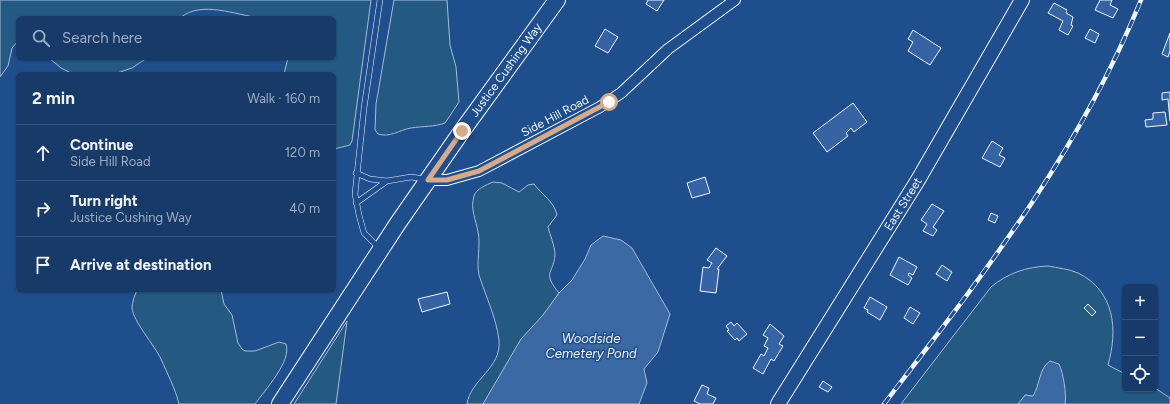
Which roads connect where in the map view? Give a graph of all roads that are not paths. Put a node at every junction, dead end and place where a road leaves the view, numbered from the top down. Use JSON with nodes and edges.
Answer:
{"nodes":[{"id":1,"x":380,"y":0,"type":"edge"},
{"id":2,"x":557,"y":0,"type":"edge"},
{"id":3,"x":735,"y":0,"type":"edge"},
{"id":4,"x":1022,"y":0,"type":"edge"},
{"id":5,"x":356,"y":174,"type":"junction"},
{"id":6,"x":428,"y":180,"type":"junction"},
{"id":7,"x":387,"y":181,"type":"junction"},
{"id":8,"x":356,"y":203,"type":"junction"},
{"id":9,"x":381,"y":250,"type":"junction"},
{"id":10,"x":280,"y":404,"type":"edge"},
{"id":11,"x":778,"y":404,"type":"edge"}],
"edges":[{"from":1,"to":5,"type":"lane"},
{"from":2,"to":6,"type":"main road","name":"Justice Cushing Way"},
{"from":3,"to":6,"type":"street","name":"Side Hill Road"},
{"from":4,"to":11,"type":"main road","name":"East Street"},
{"from":5,"to":7,"type":"lane"},
{"from":5,"to":8,"type":"lane"},
{"from":6,"to":7,"type":"lane"},
{"from":6,"to":9,"type":"main road","name":"Justice Cushing Way"},
{"from":7,"to":8,"type":"lane"},
{"from":8,"to":9,"type":"lane"},
{"from":9,"to":10,"type":"main road","name":"Justice Cushing Way"}]}
